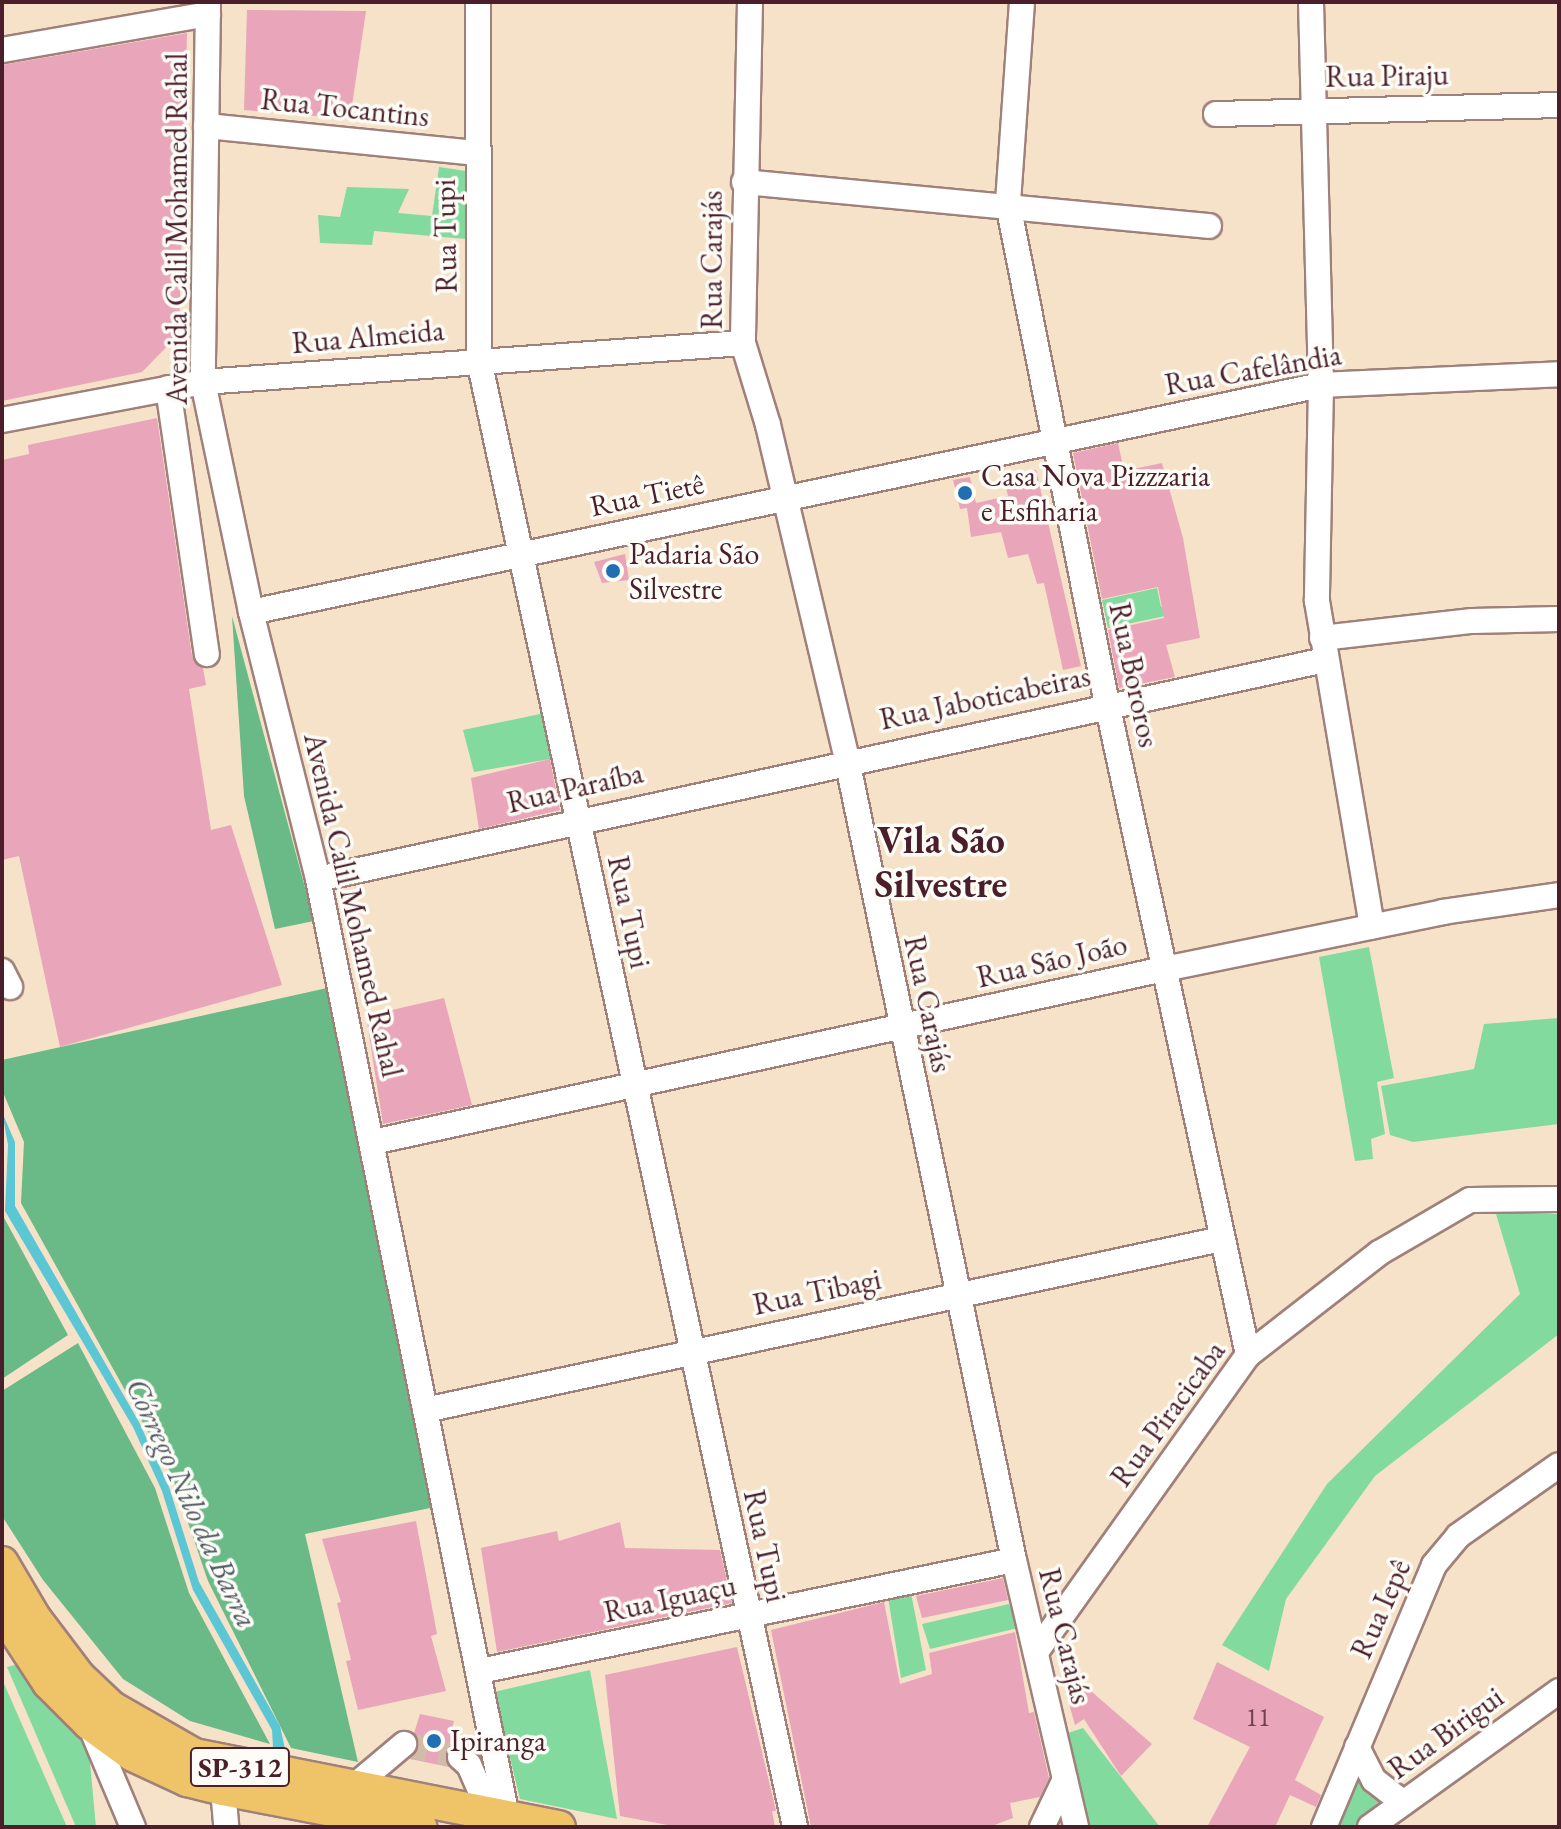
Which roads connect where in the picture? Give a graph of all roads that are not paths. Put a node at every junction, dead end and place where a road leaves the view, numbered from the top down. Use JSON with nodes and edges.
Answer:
{"nodes":[{"id":1,"x":478,"y":2,"type":"edge"},
{"id":2,"x":750,"y":2,"type":"edge"},
{"id":3,"x":1022,"y":2,"type":"edge"},
{"id":4,"x":1311,"y":2,"type":"edge"},
{"id":5,"x":208,"y":8,"type":"edge"},
{"id":6,"x":2,"y":50,"type":"edge"},
{"id":7,"x":1559,"y":105,"type":"edge"},
{"id":8,"x":1317,"y":108,"type":"junction"},
{"id":9,"x":1216,"y":114,"type":"dead end"},
{"id":10,"x":206,"y":126,"type":"junction"},
{"id":11,"x":476,"y":153,"type":"junction"},
{"id":12,"x":744,"y":182,"type":"junction"},
{"id":13,"x":1008,"y":204,"type":"junction"},
{"id":14,"x":1209,"y":226,"type":"dead end"},
{"id":15,"x":743,"y":343,"type":"junction"},
{"id":16,"x":479,"y":360,"type":"junction"},
{"id":17,"x":1559,"y":374,"type":"edge"},
{"id":18,"x":203,"y":382,"type":"junction"},
{"id":19,"x":1321,"y":385,"type":"junction"},
{"id":20,"x":168,"y":388,"type":"junction"},
{"id":21,"x":2,"y":420,"type":"edge"},
{"id":22,"x":1056,"y":441,"type":"junction"},
{"id":23,"x":785,"y":499,"type":"junction"},
{"id":24,"x":522,"y":555,"type":"junction"},
{"id":25,"x":251,"y":612,"type":"junction"},
{"id":26,"x":1559,"y":619,"type":"edge"},
{"id":27,"x":1323,"y":649,"type":"junction"},
{"id":28,"x":207,"y":654,"type":"dead end"},
{"id":29,"x":1108,"y":705,"type":"junction"},
{"id":30,"x":847,"y":760,"type":"junction"},
{"id":31,"x":577,"y":821,"type":"junction"},
{"id":32,"x":318,"y":879,"type":"junction"},
{"id":33,"x":1559,"y":895,"type":"edge"},
{"id":34,"x":1372,"y":926,"type":"junction"},
{"id":35,"x":1164,"y":969,"type":"junction"},
{"id":36,"x":900,"y":1028,"type":"junction"},
{"id":37,"x":635,"y":1087,"type":"junction"},
{"id":38,"x":373,"y":1142,"type":"junction"},
{"id":39,"x":1559,"y":1199,"type":"edge"},
{"id":40,"x":1221,"y":1239,"type":"junction"},
{"id":41,"x":959,"y":1295,"type":"junction"},
{"id":42,"x":690,"y":1351,"type":"junction"},
{"id":43,"x":1248,"y":1355,"type":"junction"},
{"id":44,"x":425,"y":1410,"type":"junction"},
{"id":45,"x":1559,"y":1465,"type":"edge"},
{"id":46,"x":1014,"y":1560,"type":"junction"},
{"id":47,"x":2,"y":1563,"type":"edge"},
{"id":48,"x":2,"y":1611,"type":"edge"},
{"id":49,"x":747,"y":1616,"type":"junction"},
{"id":50,"x":1036,"y":1652,"type":"junction"},
{"id":51,"x":480,"y":1671,"type":"junction"},
{"id":52,"x":1559,"y":1691,"type":"edge"},
{"id":53,"x":89,"y":1723,"type":"junction"},
{"id":54,"x":404,"y":1744,"type":"dead end"},
{"id":55,"x":1357,"y":1747,"type":"junction"},
{"id":56,"x":460,"y":1757,"type":"tunnel mouth"},
{"id":57,"x":1065,"y":1779,"type":"junction"},
{"id":58,"x":353,"y":1787,"type":"junction"},
{"id":59,"x":223,"y":1789,"type":"junction"},
{"id":60,"x":1403,"y":1803,"type":"junction"},
{"id":61,"x":499,"y":1815,"type":"junction"},
{"id":62,"x":133,"y":1827,"type":"edge"},
{"id":63,"x":226,"y":1827,"type":"edge"},
{"id":64,"x":420,"y":1827,"type":"edge"},
{"id":65,"x":559,"y":1827,"type":"edge"},
{"id":66,"x":795,"y":1827,"type":"edge"},
{"id":67,"x":1042,"y":1827,"type":"edge"},
{"id":68,"x":1076,"y":1827,"type":"edge"},
{"id":69,"x":1324,"y":1827,"type":"edge"},
{"id":70,"x":1370,"y":1827,"type":"edge"}],
"edges":[{"from":1,"to":11,"type":"street","name":"Rua Tupi"},
{"from":2,"to":12,"type":"street","name":"Rua Carajás"},
{"from":3,"to":13,"type":"street","name":"Rua Bororos"},
{"from":4,"to":8,"type":"street"},
{"from":5,"to":6,"type":"street"},
{"from":5,"to":10,"type":"street","name":"Avenida Calil Mohamed Rahal"},
{"from":7,"to":8,"type":"street","name":"Rua Piraju"},
{"from":8,"to":9,"type":"street","name":"Rua Piraju"},
{"from":8,"to":19,"type":"street"},
{"from":10,"to":11,"type":"street","name":"Rua Tocantins"},
{"from":10,"to":18,"type":"street","name":"Avenida Calil Mohamed Rahal"},
{"from":11,"to":16,"type":"street","name":"Rua Tupi"},
{"from":12,"to":13,"type":"street"},
{"from":12,"to":15,"type":"street","name":"Rua Carajás"},
{"from":13,"to":14,"type":"street"},
{"from":13,"to":22,"type":"street","name":"Rua Bororos"},
{"from":15,"to":16,"type":"street","name":"Rua Almeida"},
{"from":15,"to":23,"type":"street","name":"Rua Carajás"},
{"from":16,"to":18,"type":"street","name":"Rua Almeida"},
{"from":16,"to":24,"type":"street","name":"Rua Tupi"},
{"from":17,"to":19,"type":"street","name":"Rua Cafelândia"},
{"from":18,"to":20,"type":"street","name":"Rua Almeida"},
{"from":18,"to":25,"type":"street","name":"Avenida Calil Mohamed Rahal"},
{"from":19,"to":22,"type":"street","name":"Rua Cafelândia"},
{"from":19,"to":27,"type":"street"},
{"from":20,"to":21,"type":"street","name":"Rua Almeida"},
{"from":20,"to":28,"type":"street"},
{"from":22,"to":23,"type":"street","name":"Rua Tietê"},
{"from":22,"to":29,"type":"street","name":"Rua Bororos"},
{"from":23,"to":24,"type":"street","name":"Rua Tietê"},
{"from":23,"to":30,"type":"street","name":"Rua Carajás"},
{"from":24,"to":25,"type":"street","name":"Rua Tietê"},
{"from":24,"to":31,"type":"street","name":"Rua Tupi"},
{"from":25,"to":32,"type":"street","name":"Avenida Calil Mohamed Rahal"},
{"from":26,"to":27,"type":"street","name":"Rua Jaboticabeiras"},
{"from":27,"to":29,"type":"street","name":"Rua Jaboticabeiras"},
{"from":27,"to":34,"type":"street"},
{"from":29,"to":30,"type":"street","name":"Rua Jaboticabeiras"},
{"from":29,"to":35,"type":"street","name":"Rua Bororos"},
{"from":30,"to":31,"type":"street","name":"Rua Paraíba"},
{"from":30,"to":36,"type":"street","name":"Rua Carajás"},
{"from":31,"to":32,"type":"street","name":"Rua Paraíba"},
{"from":31,"to":37,"type":"street","name":"Rua Tupi"},
{"from":32,"to":38,"type":"street","name":"Avenida Calil Mohamed Rahal"},
{"from":33,"to":34,"type":"street","name":"Rua São João"},
{"from":34,"to":35,"type":"street","name":"Rua São João"},
{"from":35,"to":36,"type":"street","name":"Rua São João"},
{"from":35,"to":40,"type":"street","name":"Rua Bororos"},
{"from":36,"to":37,"type":"street","name":"Rua São João"},
{"from":36,"to":41,"type":"street","name":"Rua Carajás"},
{"from":37,"to":38,"type":"street","name":"Rua São João"},
{"from":37,"to":42,"type":"street","name":"Rua Tupi"},
{"from":38,"to":44,"type":"street","name":"Avenida Calil Mohamed Rahal"},
{"from":39,"to":43,"type":"street","name":"Rua Piracicaba"},
{"from":40,"to":41,"type":"street","name":"Rua Tibagi"},
{"from":40,"to":43,"type":"street","name":"Rua Bororos"},
{"from":41,"to":42,"type":"street","name":"Rua Tibagi"},
{"from":41,"to":46,"type":"street","name":"Rua Carajás"},
{"from":42,"to":44,"type":"street","name":"Rua Tibagi"},
{"from":42,"to":49,"type":"street","name":"Rua Tupi"},
{"from":43,"to":50,"type":"street","name":"Rua Piracicaba"},
{"from":44,"to":51,"type":"street","name":"Avenida Calil Mohamed Rahal"},
{"from":45,"to":55,"type":"street","name":"Rua Iepê"},
{"from":46,"to":49,"type":"street","name":"Rua Iguaçu"},
{"from":46,"to":50,"type":"street","name":"Rua Carajás"},
{"from":47,"to":58,"type":"main road","number":"SP-312"},
{"from":48,"to":53,"type":"main road","number":"SP-312"},
{"from":49,"to":51,"type":"street","name":"Rua Iguaçu"},
{"from":49,"to":66,"type":"street","name":"Rua Tupi"},
{"from":50,"to":57,"type":"street","name":"Rua Carajás"},
{"from":51,"to":61,"type":"street","name":"Avenida Calil Mohamed Rahal"},
{"from":52,"to":60,"type":"street","name":"Rua Birigui"},
{"from":53,"to":59,"type":"main road","number":"SP-312"},
{"from":53,"to":62,"type":"street"},
{"from":54,"to":58,"type":"street"},
{"from":55,"to":60,"type":"street"},
{"from":55,"to":69,"type":"street","name":"Rua Iepê"},
{"from":56,"to":61,"type":"street"},
{"from":57,"to":67,"type":"street"},
{"from":57,"to":68,"type":"street","name":"Rua Carajás"},
{"from":58,"to":61,"type":"main road","number":"SP-312"},
{"from":59,"to":63,"type":"street"},
{"from":59,"to":64,"type":"main road","number":"SP-312"},
{"from":60,"to":70,"type":"street","name":"Rua Birigui"},
{"from":61,"to":65,"type":"main road","number":"SP-312"}]}
